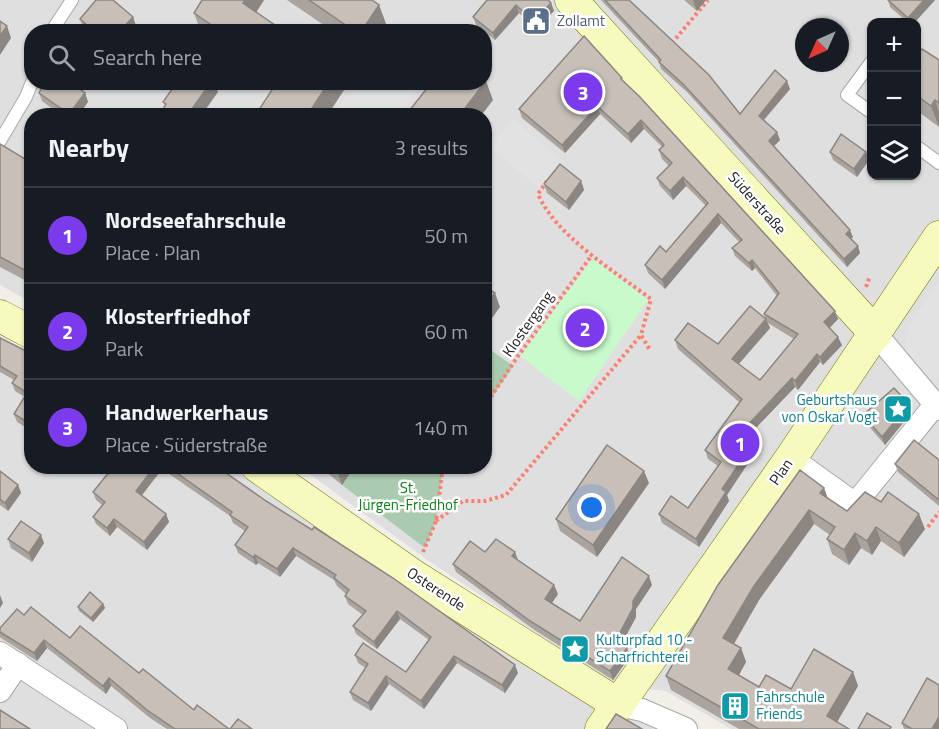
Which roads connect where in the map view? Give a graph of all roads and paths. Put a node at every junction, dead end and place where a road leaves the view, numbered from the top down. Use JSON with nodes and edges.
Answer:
{"nodes":[{"id":1,"x":72,"y":0,"type":"edge"},
{"id":2,"x":571,"y":0,"type":"edge"},
{"id":3,"x":708,"y":0,"type":"edge"},
{"id":4,"x":56,"y":24,"type":"edge"},
{"id":5,"x":867,"y":68,"type":"edge"},
{"id":6,"x":643,"y":77,"type":"junction"},
{"id":7,"x":29,"y":90,"type":"edge"},
{"id":8,"x":867,"y":109,"type":"edge"},
{"id":9,"x":0,"y":141,"type":"edge"},
{"id":10,"x":921,"y":150,"type":"edge"},
{"id":11,"x":939,"y":163,"type":"edge"},
{"id":12,"x":550,"y":178,"type":"edge"},
{"id":13,"x":939,"y":237,"type":"edge"},
{"id":14,"x":592,"y":255,"type":"junction"},
{"id":15,"x":0,"y":316,"type":"edge"},
{"id":16,"x":24,"y":329,"type":"edge"},
{"id":17,"x":876,"y":334,"type":"junction"},
{"id":18,"x":641,"y":335,"type":"junction"},
{"id":19,"x":650,"y":351,"type":"dead end"},
{"id":20,"x":492,"y":395,"type":"edge"},
{"id":21,"x":937,"y":407,"type":"edge"},
{"id":22,"x":791,"y":458,"type":"junction"},
{"id":23,"x":268,"y":474,"type":"edge"},
{"id":24,"x":442,"y":474,"type":"edge"},
{"id":25,"x":939,"y":513,"type":"edge"},
{"id":26,"x":436,"y":521,"type":"junction"},
{"id":27,"x":928,"y":527,"type":"dead end"},
{"id":28,"x":414,"y":576,"type":"junction"},
{"id":29,"x":9,"y":659,"type":"edge"},
{"id":30,"x":0,"y":691,"type":"edge"},
{"id":31,"x":610,"y":717,"type":"edge"},
{"id":32,"x":116,"y":729,"type":"edge"},
{"id":33,"x":686,"y":729,"type":"edge"}],
"edges":[{"from":1,"to":4,"type":"lane"},
{"from":2,"to":6,"type":"main road","name":"Süderstraße"},
{"from":3,"to":6,"type":"path"},
{"from":5,"to":8,"type":"lane"},
{"from":6,"to":17,"type":"main road","name":"Süderstraße"},
{"from":7,"to":9,"type":"lane"},
{"from":10,"to":11,"type":"lane"},
{"from":12,"to":14,"type":"path"},
{"from":13,"to":17,"type":"main road","name":"Plan"},
{"from":14,"to":18,"type":"path"},
{"from":14,"to":20,"type":"path","name":"Klostergang"},
{"from":15,"to":16,"type":"main road"},
{"from":17,"to":21,"type":"street","name":"Süderstraße"},
{"from":17,"to":22,"type":"main road","name":"Plan"},
{"from":18,"to":19,"type":"path"},
{"from":18,"to":26,"type":"path"},
{"from":21,"to":22,"type":"street"},
{"from":22,"to":31,"type":"main road","name":"Plan"},
{"from":23,"to":28,"type":"main road","name":"Osterende"},
{"from":24,"to":26,"type":"path"},
{"from":25,"to":27,"type":"path"},
{"from":26,"to":28,"type":"path"},
{"from":28,"to":31,"type":"main road","name":"Osterende"},
{"from":29,"to":30,"type":"street"},
{"from":29,"to":32,"type":"street"},
{"from":31,"to":33,"type":"street"}]}
